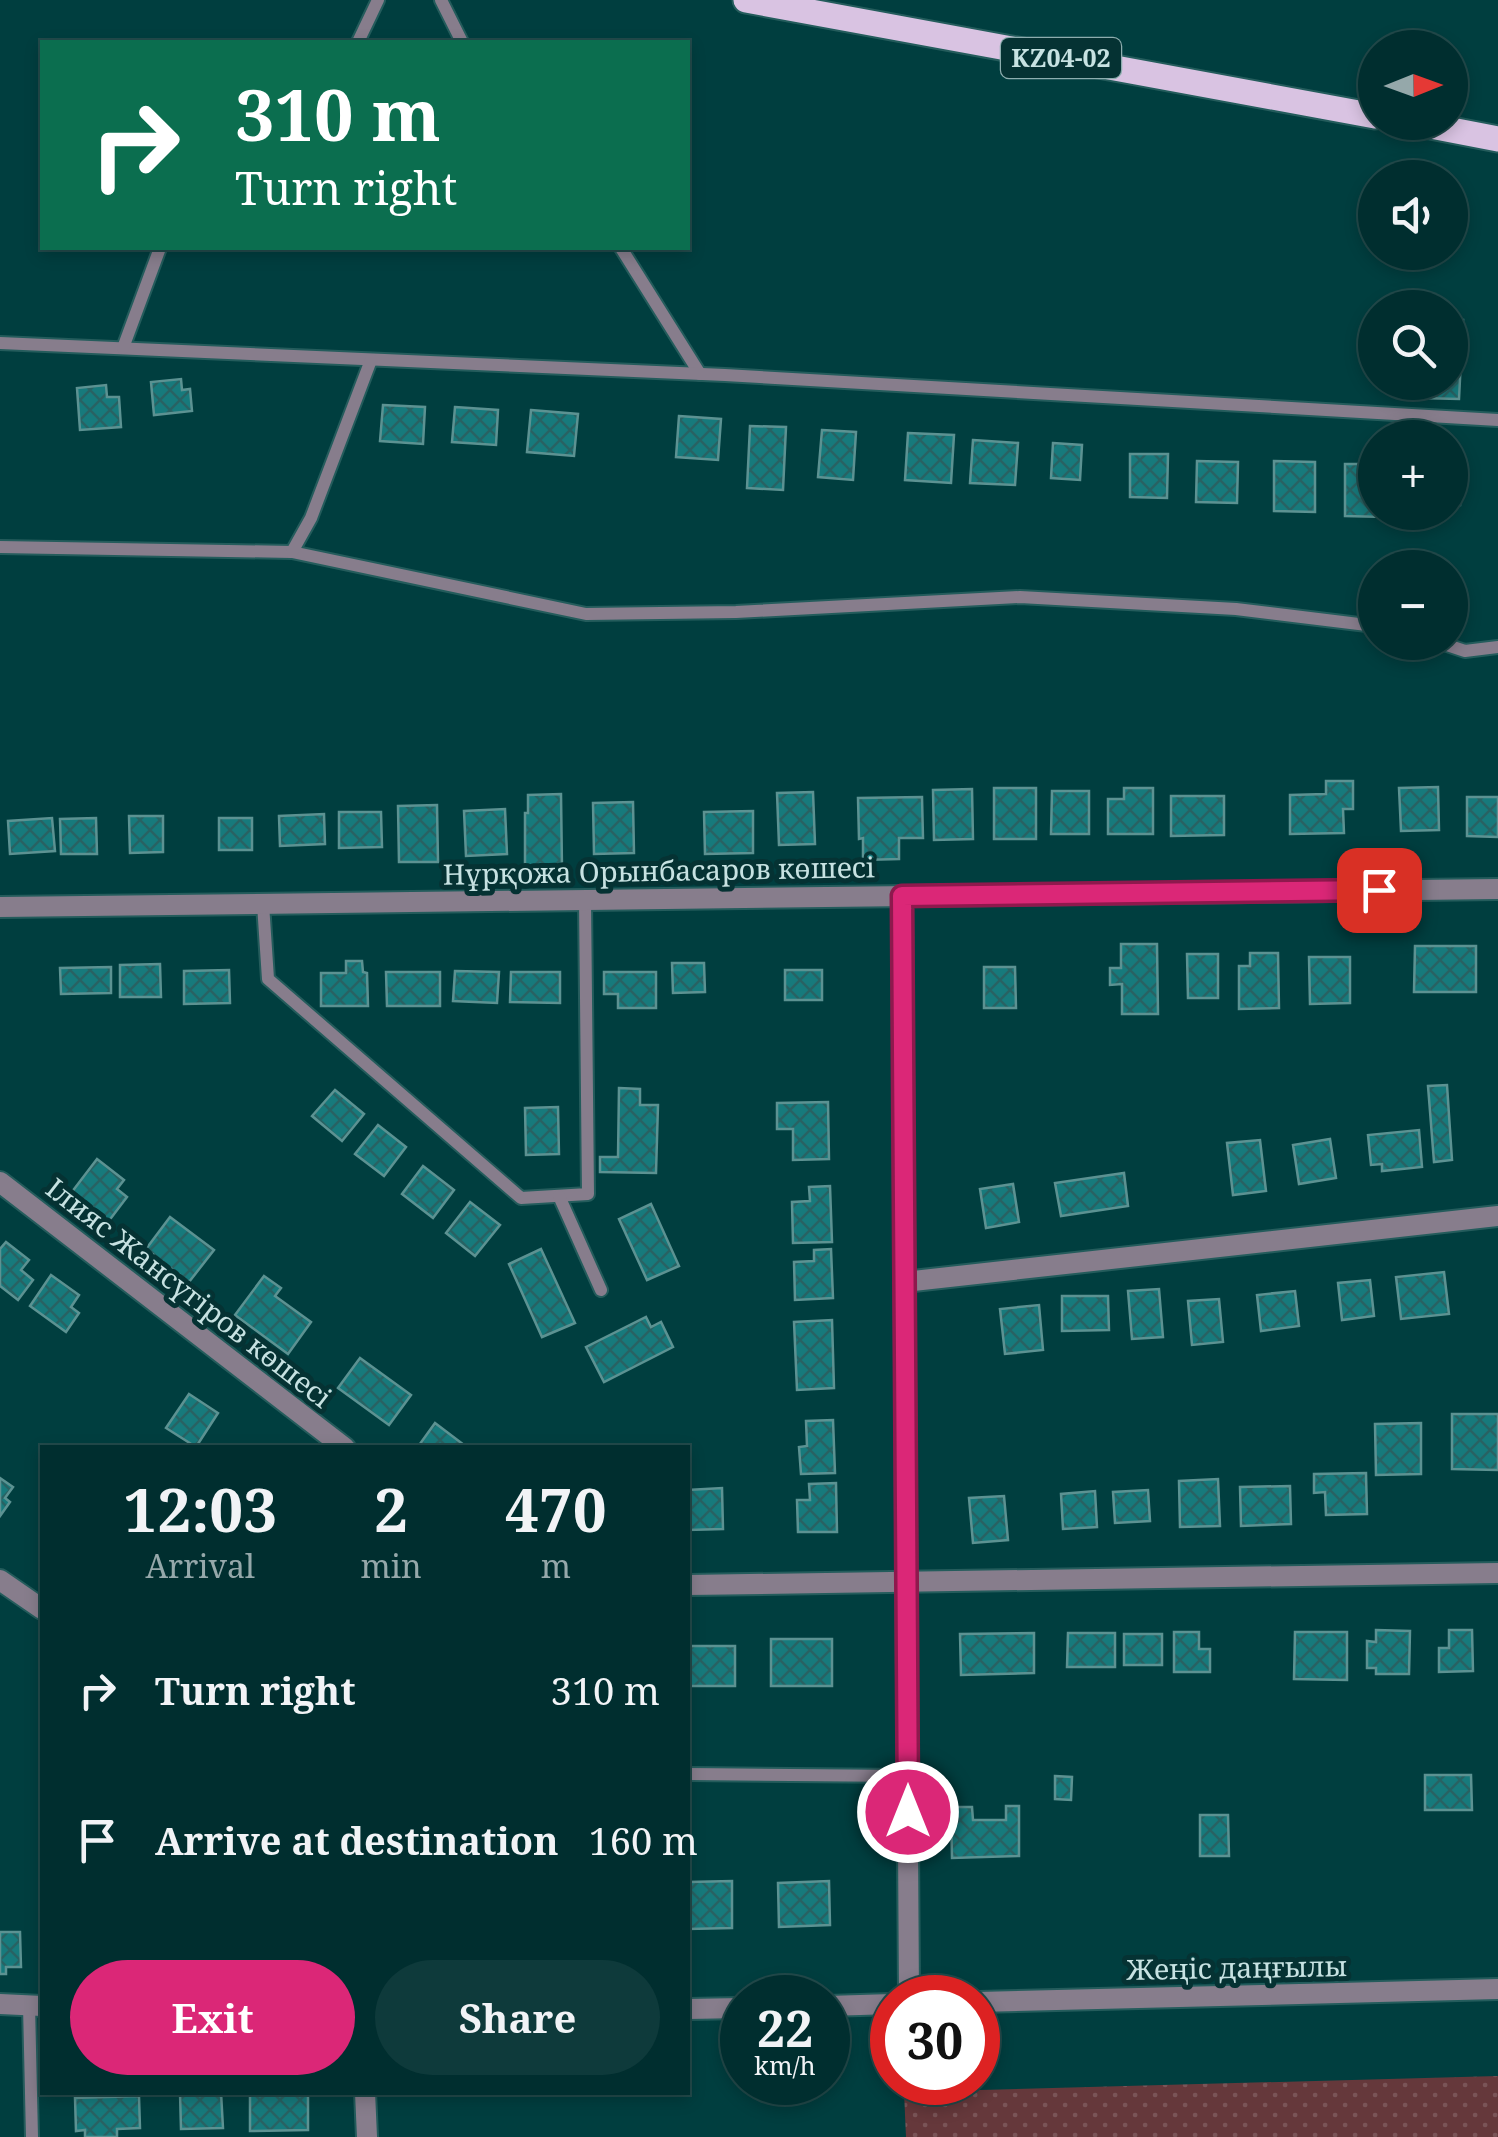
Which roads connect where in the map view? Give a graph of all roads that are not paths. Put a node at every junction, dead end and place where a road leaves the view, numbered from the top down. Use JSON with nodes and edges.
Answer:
{"nodes":[{"id":1,"x":378,"y":0,"type":"edge"},
{"id":2,"x":441,"y":0,"type":"edge"},
{"id":3,"x":746,"y":0,"type":"edge"},
{"id":4,"x":359,"y":40,"type":"edge"},
{"id":5,"x":461,"y":40,"type":"edge"},
{"id":6,"x":1358,"y":113,"type":"edge"},
{"id":7,"x":1468,"y":133,"type":"edge"},
{"id":8,"x":1498,"y":139,"type":"edge"},
{"id":9,"x":159,"y":250,"type":"edge"},
{"id":10,"x":622,"y":250,"type":"edge"},
{"id":11,"x":0,"y":343,"type":"edge"},
{"id":12,"x":123,"y":348,"type":"junction"},
{"id":13,"x":371,"y":360,"type":"junction"},
{"id":14,"x":700,"y":374,"type":"junction"},
{"id":15,"x":1498,"y":420,"type":"edge"},
{"id":16,"x":0,"y":547,"type":"edge"},
{"id":17,"x":292,"y":552,"type":"junction"},
{"id":18,"x":1358,"y":624,"type":"edge"},
{"id":19,"x":1498,"y":648,"type":"edge"},
{"id":20,"x":1468,"y":651,"type":"edge"},
{"id":21,"x":1498,"y":889,"type":"edge"},
{"id":22,"x":902,"y":896,"type":"junction"},
{"id":23,"x":585,"y":900,"type":"junction"},
{"id":24,"x":263,"y":904,"type":"junction"},
{"id":25,"x":0,"y":906,"type":"edge"},
{"id":26,"x":0,"y":1182,"type":"edge"},
{"id":27,"x":560,"y":1196,"type":"junction"},
{"id":28,"x":1498,"y":1216,"type":"edge"},
{"id":29,"x":904,"y":1282,"type":"junction"},
{"id":30,"x":601,"y":1290,"type":"dead end"},
{"id":31,"x":341,"y":1445,"type":"edge"},
{"id":32,"x":1498,"y":1573,"type":"edge"},
{"id":33,"x":0,"y":1580,"type":"edge"},
{"id":34,"x":907,"y":1582,"type":"junction"},
{"id":35,"x":690,"y":1586,"type":"edge"},
{"id":36,"x":40,"y":1608,"type":"edge"},
{"id":37,"x":690,"y":1774,"type":"edge"},
{"id":38,"x":907,"y":1776,"type":"junction"},
{"id":39,"x":909,"y":1975,"type":"edge"},
{"id":40,"x":1498,"y":1989,"type":"edge"},
{"id":41,"x":1000,"y":2001,"type":"edge"},
{"id":42,"x":0,"y":2004,"type":"edge"},
{"id":43,"x":36,"y":2006,"type":"edge"},
{"id":44,"x":720,"y":2008,"type":"edge"},
{"id":45,"x":690,"y":2009,"type":"edge"},
{"id":46,"x":365,"y":2095,"type":"edge"},
{"id":47,"x":32,"y":2137,"type":"edge"},
{"id":48,"x":367,"y":2137,"type":"edge"}],
"edges":[{"from":1,"to":4,"type":"lane"},
{"from":2,"to":5,"type":"lane"},
{"from":3,"to":6,"type":"main road","number":"KZ04-02"},
{"from":7,"to":8,"type":"main road"},
{"from":9,"to":12,"type":"lane"},
{"from":10,"to":14,"type":"lane"},
{"from":11,"to":12,"type":"lane"},
{"from":12,"to":13,"type":"lane"},
{"from":13,"to":14,"type":"lane"},
{"from":13,"to":17,"type":"lane"},
{"from":14,"to":15,"type":"lane"},
{"from":16,"to":17,"type":"lane"},
{"from":17,"to":18,"type":"lane"},
{"from":19,"to":20,"type":"lane"},
{"from":21,"to":22,"type":"street","name":"Нұрқожа Орынбасаров көшесі"},
{"from":22,"to":23,"type":"street","name":"Нұрқожа Орынбасаров көшесі"},
{"from":22,"to":29,"type":"street"},
{"from":23,"to":24,"type":"street","name":"Нұрқожа Орынбасаров көшесі"},
{"from":23,"to":27,"type":"lane"},
{"from":24,"to":25,"type":"street","name":"Нұрқожа Орынбасаров көшесі"},
{"from":24,"to":27,"type":"lane"},
{"from":26,"to":31,"type":"street","name":"Ілияс Жансүгіров көшесі"},
{"from":27,"to":30,"type":"lane"},
{"from":28,"to":29,"type":"street"},
{"from":29,"to":34,"type":"street"},
{"from":32,"to":34,"type":"street"},
{"from":33,"to":36,"type":"street"},
{"from":34,"to":35,"type":"street"},
{"from":34,"to":38,"type":"street"},
{"from":37,"to":38,"type":"lane"},
{"from":38,"to":39,"type":"street"},
{"from":40,"to":41,"type":"street","name":"Жеңіс даңғылы"},
{"from":42,"to":43,"type":"street"},
{"from":43,"to":47,"type":"lane"},
{"from":44,"to":45,"type":"street"},
{"from":46,"to":48,"type":"street"}]}
